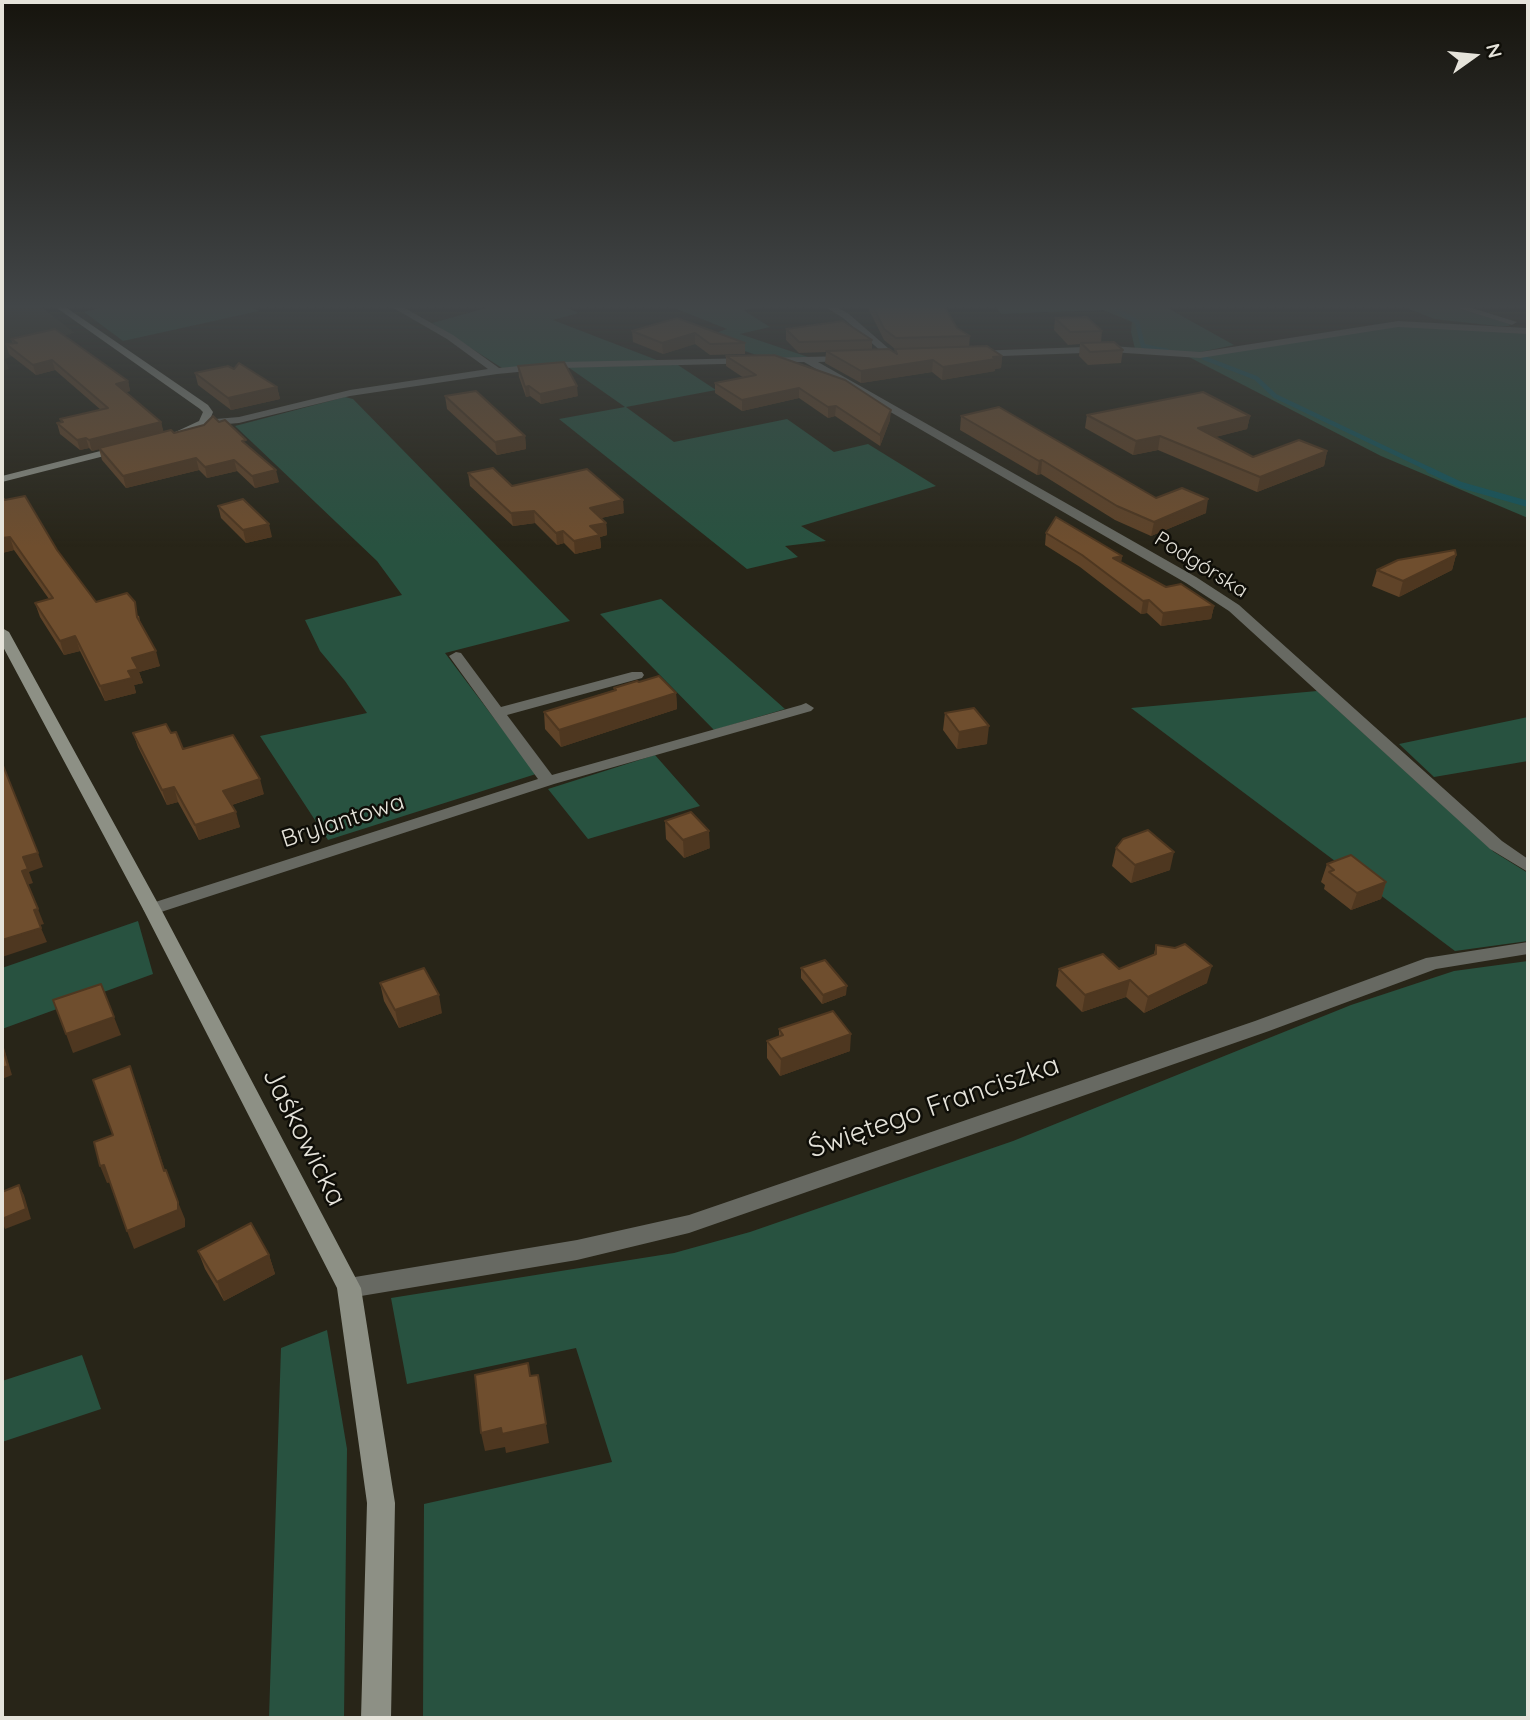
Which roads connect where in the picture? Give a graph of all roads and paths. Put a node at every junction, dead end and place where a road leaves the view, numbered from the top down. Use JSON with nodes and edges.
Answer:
{"nodes":[{"id":1,"x":174,"y":386,"type":"edge"},
{"id":2,"x":395,"y":386,"type":"edge"},
{"id":3,"x":854,"y":386,"type":"edge"},
{"id":4,"x":204,"y":423,"type":"junction"},
{"id":5,"x":159,"y":440,"type":"edge"},
{"id":6,"x":134,"y":446,"type":"edge"},
{"id":7,"x":2,"y":479,"type":"edge"},
{"id":8,"x":2,"y":632,"type":"edge"},
{"id":9,"x":456,"y":656,"type":"dead end"},
{"id":10,"x":637,"y":675,"type":"dead end"},
{"id":11,"x":806,"y":708,"type":"dead end"},
{"id":12,"x":497,"y":712,"type":"junction"},
{"id":13,"x":548,"y":781,"type":"junction"},
{"id":14,"x":1528,"y":867,"type":"edge"},
{"id":15,"x":152,"y":909,"type":"junction"},
{"id":16,"x":1528,"y":948,"type":"edge"},
{"id":17,"x":349,"y":1287,"type":"junction"},
{"id":18,"x":376,"y":1718,"type":"edge"}],
"edges":[{"from":1,"to":4,"type":"street"},
{"from":2,"to":4,"type":"street"},
{"from":3,"to":14,"type":"street","name":"Podgórska"},
{"from":4,"to":5,"type":"street"},
{"from":6,"to":7,"type":"street"},
{"from":8,"to":15,"type":"street","name":"Jaśkowicka"},
{"from":9,"to":12,"type":"street"},
{"from":10,"to":12,"type":"street"},
{"from":11,"to":13,"type":"street","name":"Brylantowa"},
{"from":12,"to":13,"type":"street"},
{"from":13,"to":15,"type":"street","name":"Brylantowa"},
{"from":15,"to":17,"type":"street","name":"Jaśkowicka"},
{"from":16,"to":17,"type":"street","name":"Świętego Franciszka"},
{"from":17,"to":18,"type":"street","name":"Jaśkowicka"}]}
